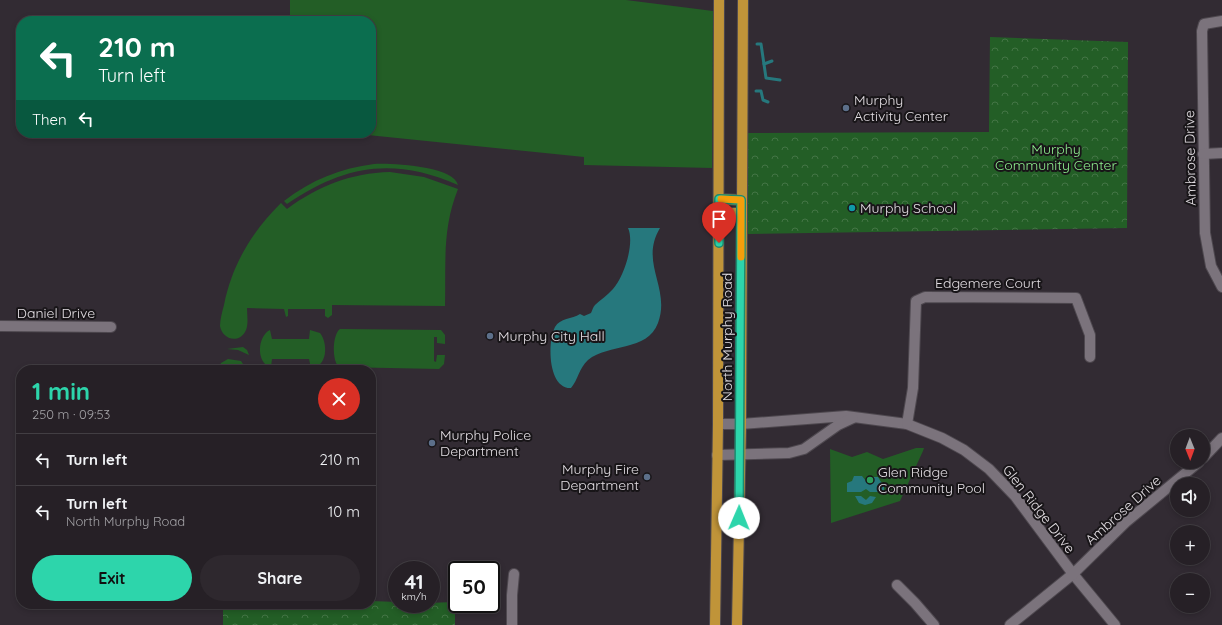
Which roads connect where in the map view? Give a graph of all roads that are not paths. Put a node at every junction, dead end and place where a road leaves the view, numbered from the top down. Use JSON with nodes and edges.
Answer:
{"nodes":[{"id":1,"x":719,"y":0,"type":"edge"},
{"id":2,"x":743,"y":0,"type":"edge"},
{"id":3,"x":1222,"y":21,"type":"edge"},
{"id":4,"x":1222,"y":153,"type":"edge"},
{"id":5,"x":1203,"y":154,"type":"junction"},
{"id":6,"x":719,"y":199,"type":"junction"},
{"id":7,"x":741,"y":200,"type":"junction"},
{"id":8,"x":719,"y":213,"type":"junction"},
{"id":9,"x":741,"y":213,"type":"junction"},
{"id":10,"x":1222,"y":287,"type":"edge"},
{"id":11,"x":0,"y":326,"type":"edge"},
{"id":12,"x":111,"y":327,"type":"dead end"},
{"id":13,"x":1090,"y":357,"type":"dead end"},
{"id":14,"x":855,"y":417,"type":"junction"},
{"id":15,"x":718,"y":424,"type":"junction"},
{"id":16,"x":741,"y":424,"type":"junction"},
{"id":17,"x":907,"y":424,"type":"junction"},
{"id":18,"x":1222,"y":438,"type":"edge"},
{"id":19,"x":1210,"y":451,"type":"edge"},
{"id":20,"x":717,"y":455,"type":"junction"},
{"id":21,"x":740,"y":455,"type":"junction"},
{"id":22,"x":1190,"y":469,"type":"edge"},
{"id":23,"x":514,"y":574,"type":"dead end"},
{"id":24,"x":1073,"y":574,"type":"junction"},
{"id":25,"x":897,"y":585,"type":"dead end"},
{"id":26,"x":512,"y":625,"type":"edge"},
{"id":27,"x":715,"y":625,"type":"edge"},
{"id":28,"x":737,"y":625,"type":"edge"},
{"id":29,"x":934,"y":625,"type":"edge"},
{"id":30,"x":1010,"y":625,"type":"edge"},
{"id":31,"x":1115,"y":625,"type":"edge"}],
"edges":[{"from":1,"to":6,"type":"main road","name":"North Murphy Road"},
{"from":2,"to":7,"type":"main road","name":"North Murphy Road"},
{"from":3,"to":5,"type":"street","name":"Ambrose Drive"},
{"from":4,"to":5,"type":"street"},
{"from":5,"to":10,"type":"street","name":"Ambrose Drive"},
{"from":6,"to":7,"type":"main road"},
{"from":6,"to":8,"type":"main road","name":"North Murphy Road"},
{"from":7,"to":9,"type":"main road","name":"North Murphy Road"},
{"from":8,"to":9,"type":"main road"},
{"from":8,"to":15,"type":"main road","name":"North Murphy Road"},
{"from":9,"to":16,"type":"main road","name":"North Murphy Road"},
{"from":11,"to":12,"type":"street","name":"Daniel Drive"},
{"from":13,"to":17,"type":"street","name":"Edgemere Court"},
{"from":14,"to":16,"type":"street","name":"Glen Ridge Drive"},
{"from":14,"to":17,"type":"street","name":"Glen Ridge Drive"},
{"from":14,"to":21,"type":"street"},
{"from":15,"to":16,"type":"street","name":"Glen Ridge Drive"},
{"from":15,"to":20,"type":"main road","name":"North Murphy Road"},
{"from":16,"to":21,"type":"main road","name":"North Murphy Road"},
{"from":17,"to":24,"type":"street","name":"Glen Ridge Drive"},
{"from":18,"to":19,"type":"street"},
{"from":20,"to":21,"type":"street"},
{"from":20,"to":27,"type":"main road","name":"North Murphy Road"},
{"from":21,"to":28,"type":"main road","name":"North Murphy Road"},
{"from":22,"to":24,"type":"street","name":"Ambrose Drive"},
{"from":23,"to":26,"type":"street"},
{"from":24,"to":30,"type":"street","name":"Ambrose Drive"},
{"from":24,"to":31,"type":"street","name":"Glen Ridge Drive"},
{"from":25,"to":29,"type":"street"}]}
